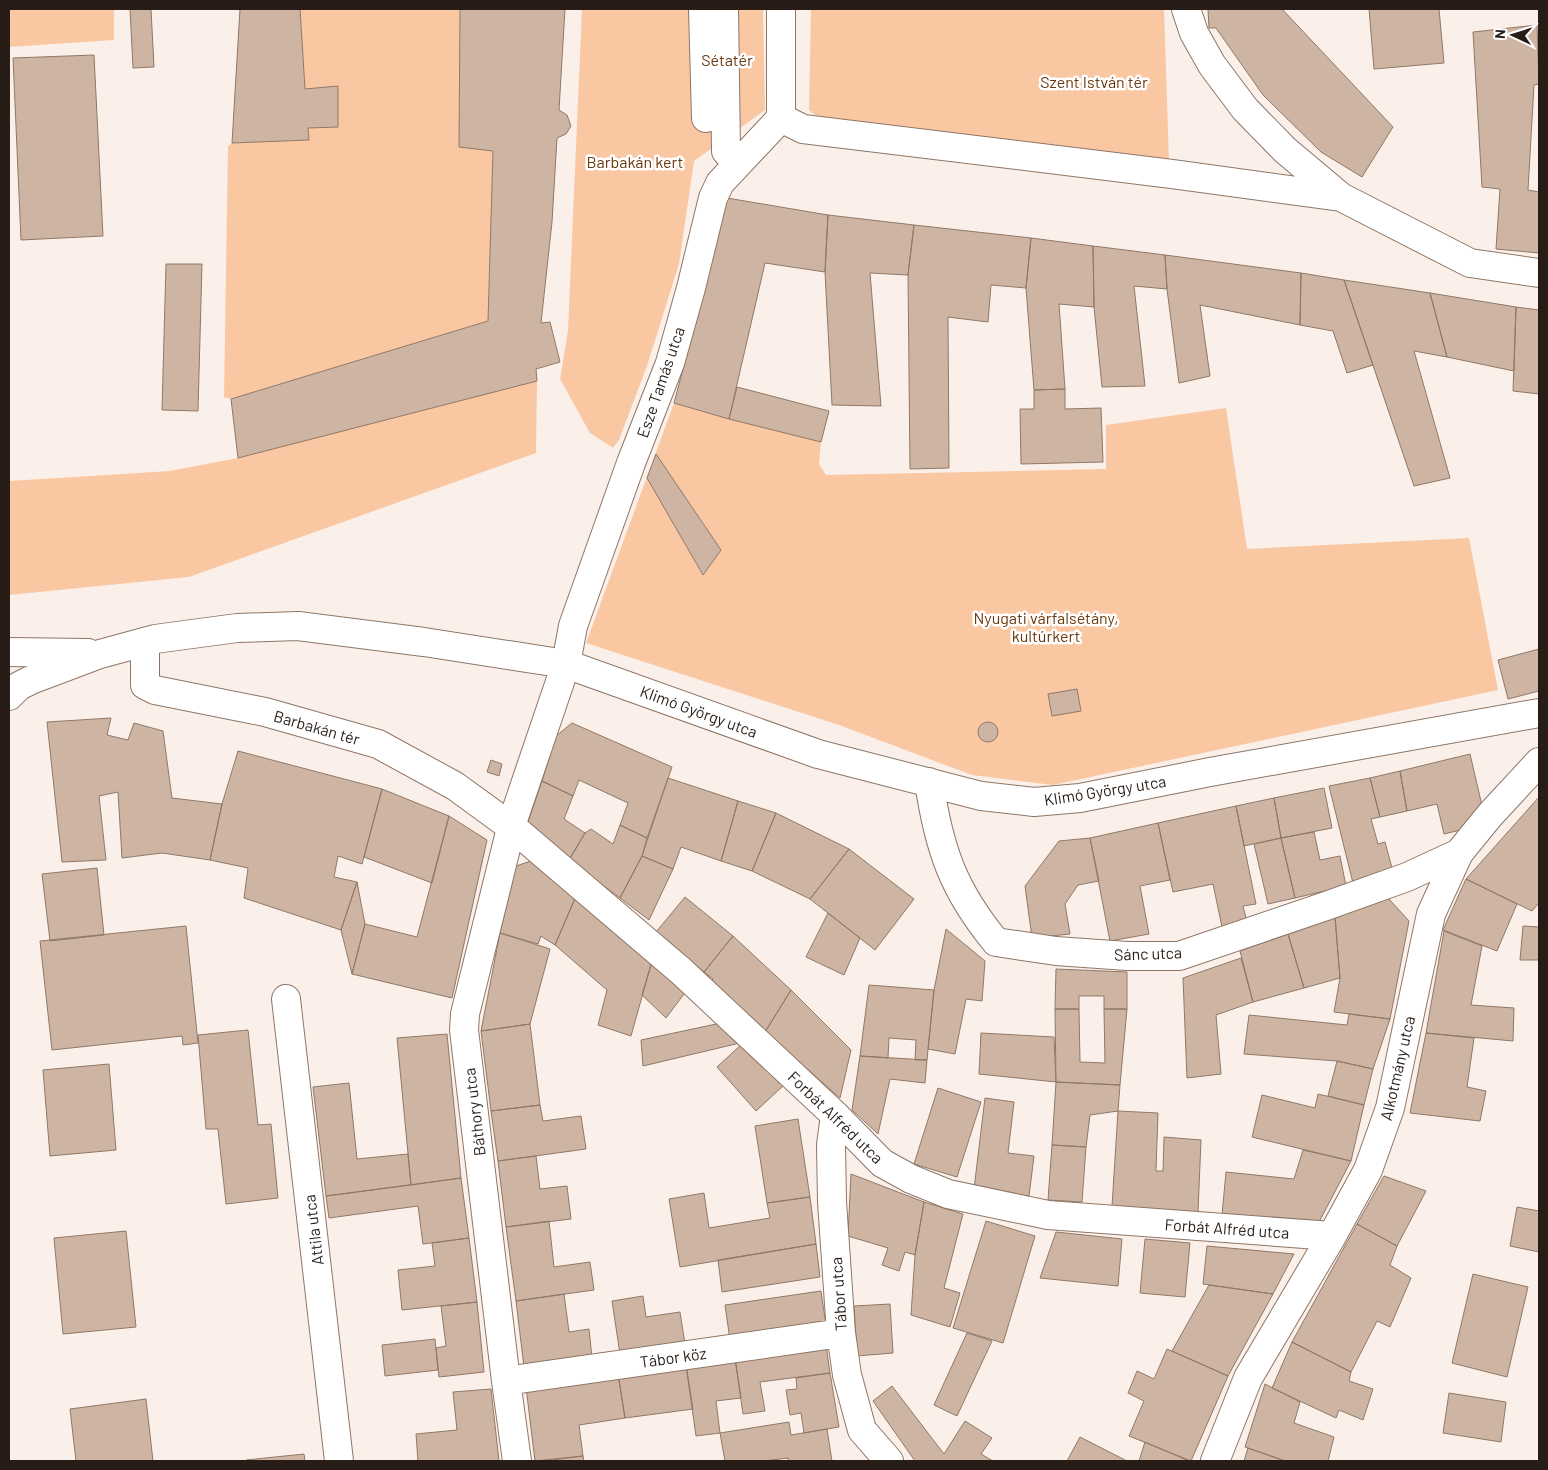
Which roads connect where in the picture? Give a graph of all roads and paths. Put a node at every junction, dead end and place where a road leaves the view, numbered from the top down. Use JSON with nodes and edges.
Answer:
{"nodes":[{"id":1,"x":704,"y":9,"type":"edge"},
{"id":2,"x":724,"y":9,"type":"edge"},
{"id":3,"x":781,"y":9,"type":"edge"},
{"id":4,"x":1186,"y":9,"type":"edge"},
{"id":5,"x":706,"y":118,"type":"dead end"},
{"id":6,"x":782,"y":118,"type":"junction"},
{"id":7,"x":724,"y":160,"type":"junction"},
{"id":8,"x":1341,"y":197,"type":"junction"},
{"id":9,"x":1539,"y":273,"type":"edge"},
{"id":10,"x":145,"y":642,"type":"junction"},
{"id":11,"x":9,"y":652,"type":"edge"},
{"id":12,"x":100,"y":654,"type":"junction"},
{"id":13,"x":566,"y":664,"type":"junction"},
{"id":14,"x":9,"y":696,"type":"edge"},
{"id":15,"x":1539,"y":713,"type":"edge"},
{"id":16,"x":1539,"y":762,"type":"edge"},
{"id":17,"x":530,"y":769,"type":"joint"},
{"id":18,"x":928,"y":782,"type":"junction"},
{"id":19,"x":511,"y":826,"type":"junction"},
{"id":20,"x":1459,"y":853,"type":"junction"},
{"id":21,"x":286,"y":999,"type":"dead end"},
{"id":22,"x":836,"y":1115,"type":"junction"},
{"id":23,"x":1332,"y":1236,"type":"junction"},
{"id":24,"x":841,"y":1334,"type":"junction"},
{"id":25,"x":506,"y":1381,"type":"junction"},
{"id":26,"x":339,"y":1461,"type":"edge"},
{"id":27,"x":517,"y":1461,"type":"edge"},
{"id":28,"x":889,"y":1461,"type":"edge"},
{"id":29,"x":1215,"y":1461,"type":"edge"}],
"edges":[{"from":1,"to":5,"type":"street"},
{"from":2,"to":7,"type":"street"},
{"from":3,"to":6,"type":"street"},
{"from":4,"to":8,"type":"street"},
{"from":6,"to":7,"type":"street","name":"Esze Tamás utca"},
{"from":6,"to":8,"type":"street"},
{"from":7,"to":13,"type":"street","name":"Esze Tamás utca"},
{"from":8,"to":9,"type":"street"},
{"from":10,"to":12,"type":"street"},
{"from":10,"to":13,"type":"street"},
{"from":10,"to":19,"type":"street","name":"Barbakán tér"},
{"from":11,"to":12,"type":"street"},
{"from":12,"to":14,"type":"street"},
{"from":13,"to":17,"type":"street","name":"Esze Tamás utca"},
{"from":13,"to":18,"type":"street","name":"Klimó György utca"},
{"from":15,"to":18,"type":"street","name":"Klimó György utca"},
{"from":16,"to":20,"type":"street","name":"Alkotmány utca"},
{"from":17,"to":19,"type":"street","name":"Báthory utca"},
{"from":18,"to":20,"type":"street","name":"Sánc utca"},
{"from":19,"to":22,"type":"street","name":"Forbát Alfréd utca"},
{"from":19,"to":25,"type":"street","name":"Báthory utca"},
{"from":20,"to":23,"type":"street","name":"Alkotmány utca"},
{"from":21,"to":26,"type":"street","name":"Attila utca"},
{"from":22,"to":23,"type":"street","name":"Forbát Alfréd utca"},
{"from":22,"to":24,"type":"street","name":"Tábor utca"},
{"from":23,"to":29,"type":"street","name":"Alkotmány utca"},
{"from":24,"to":25,"type":"street","name":"Tábor köz"},
{"from":24,"to":28,"type":"street","name":"Tábor utca"},
{"from":25,"to":27,"type":"street","name":"Báthory utca"}]}
